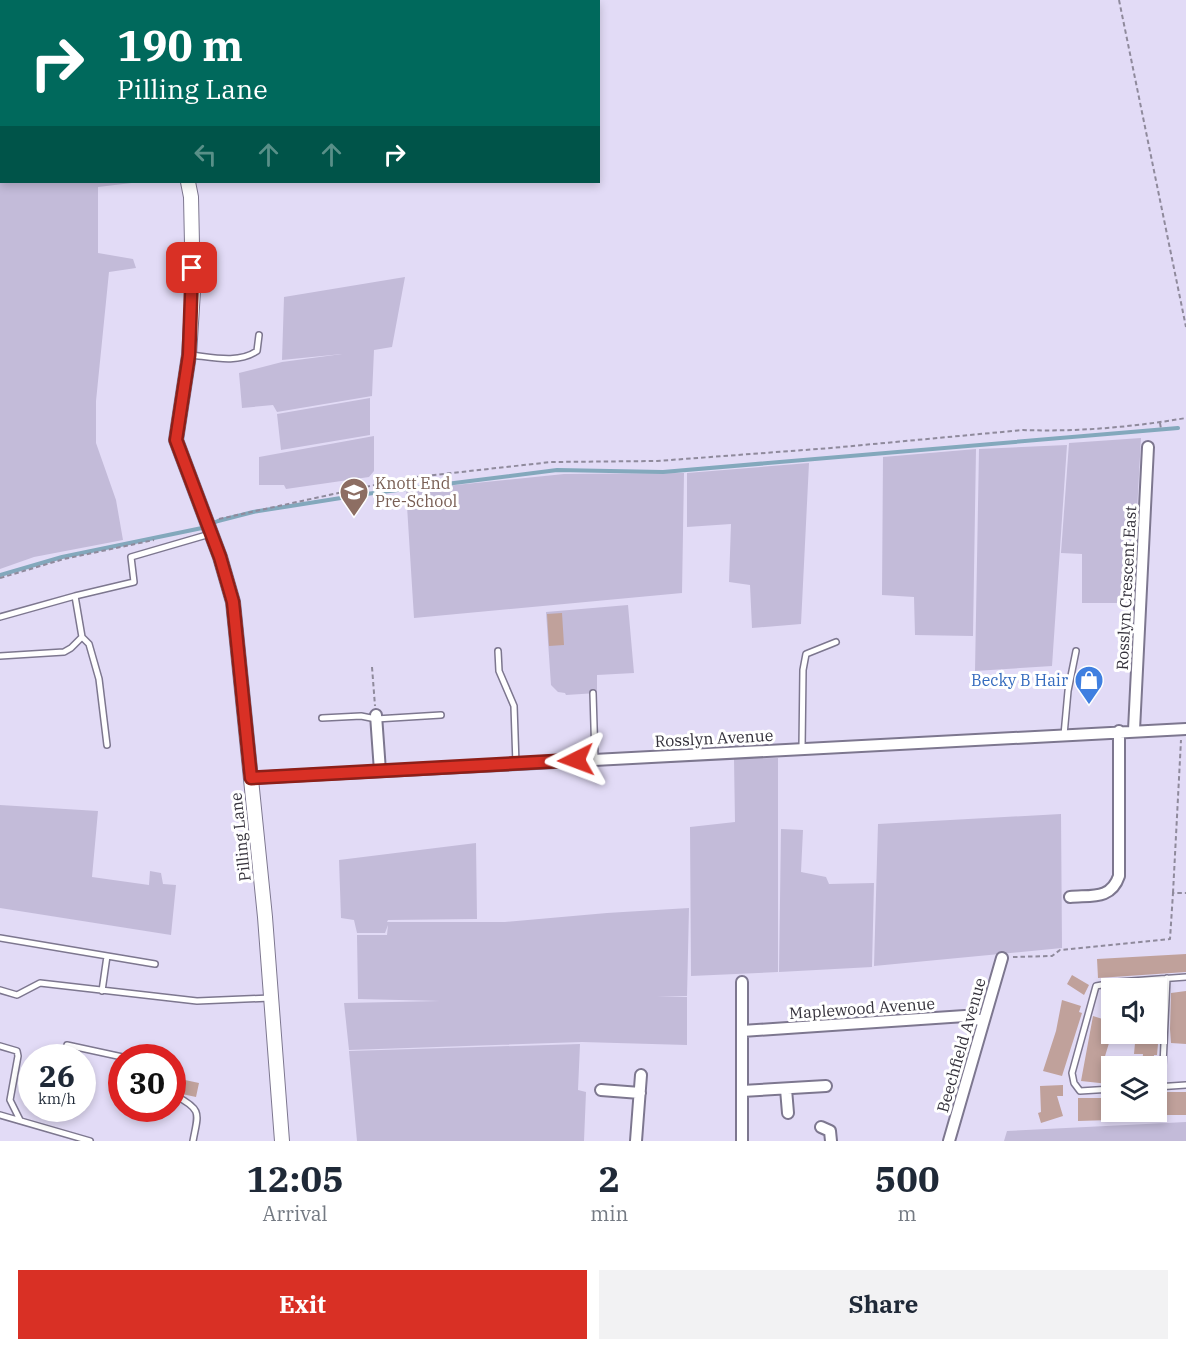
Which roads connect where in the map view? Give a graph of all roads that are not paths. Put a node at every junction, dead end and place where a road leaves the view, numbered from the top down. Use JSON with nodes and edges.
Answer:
{"nodes":[{"id":1,"x":188,"y":183,"type":"edge"},
{"id":2,"x":259,"y":335,"type":"dead end"},
{"id":3,"x":189,"y":355,"type":"junction"},
{"id":4,"x":1148,"y":447,"type":"dead end"},
{"id":5,"x":210,"y":528,"type":"junction"},
{"id":6,"x":75,"y":596,"type":"junction"},
{"id":7,"x":0,"y":617,"type":"edge"},
{"id":8,"x":82,"y":637,"type":"junction"},
{"id":9,"x":836,"y":642,"type":"dead end"},
{"id":10,"x":498,"y":651,"type":"dead end"},
{"id":11,"x":1076,"y":651,"type":"dead end"},
{"id":12,"x":0,"y":656,"type":"edge"},
{"id":13,"x":593,"y":693,"type":"dead end"},
{"id":14,"x":441,"y":715,"type":"dead end"},
{"id":15,"x":376,"y":717,"type":"junction"},
{"id":16,"x":322,"y":718,"type":"dead end"},
{"id":17,"x":1182,"y":729,"type":"edge"},
{"id":18,"x":1134,"y":730,"type":"junction"},
{"id":19,"x":1119,"y":732,"type":"junction"},
{"id":20,"x":1064,"y":735,"type":"junction"},
{"id":21,"x":107,"y":745,"type":"dead end"},
{"id":22,"x":802,"y":748,"type":"junction"},
{"id":23,"x":596,"y":759,"type":"junction"},
{"id":24,"x":516,"y":764,"type":"junction"},
{"id":25,"x":380,"y":771,"type":"junction"},
{"id":26,"x":251,"y":778,"type":"junction"},
{"id":27,"x":1070,"y":897,"type":"dead end"},
{"id":28,"x":0,"y":938,"type":"edge"},
{"id":29,"x":106,"y":956,"type":"junction"},
{"id":30,"x":1002,"y":958,"type":"road end"},
{"id":31,"x":155,"y":964,"type":"dead end"},
{"id":32,"x":1186,"y":977,"type":"edge"},
{"id":33,"x":1167,"y":978,"type":"edge"},
{"id":34,"x":742,"y":982,"type":"dead end"},
{"id":35,"x":1101,"y":985,"type":"edge"},
{"id":36,"x":0,"y":990,"type":"edge"},
{"id":37,"x":102,"y":991,"type":"junction"},
{"id":38,"x":270,"y":998,"type":"junction"},
{"id":39,"x":983,"y":1021,"type":"junction"},
{"id":40,"x":742,"y":1031,"type":"junction"},
{"id":41,"x":0,"y":1046,"type":"edge"},
{"id":42,"x":18,"y":1056,"type":"edge"},
{"id":43,"x":18,"y":1056,"type":"edge"},
{"id":44,"x":641,"y":1075,"type":"dead end"},
{"id":45,"x":1186,"y":1084,"type":"edge"},
{"id":46,"x":826,"y":1086,"type":"dead end"},
{"id":47,"x":1167,"y":1086,"type":"edge"},
{"id":48,"x":786,"y":1089,"type":"junction"},
{"id":49,"x":601,"y":1090,"type":"dead end"},
{"id":50,"x":1101,"y":1090,"type":"edge"},
{"id":51,"x":742,"y":1091,"type":"junction"},
{"id":52,"x":640,"y":1093,"type":"junction"},
{"id":53,"x":186,"y":1101,"type":"edge"},
{"id":54,"x":788,"y":1113,"type":"dead end"},
{"id":55,"x":0,"y":1115,"type":"edge"},
{"id":56,"x":18,"y":1116,"type":"edge"},
{"id":57,"x":18,"y":1120,"type":"edge"},
{"id":58,"x":27,"y":1122,"type":"edge"},
{"id":59,"x":821,"y":1127,"type":"dead end"},
{"id":60,"x":90,"y":1141,"type":"edge"},
{"id":61,"x":193,"y":1141,"type":"edge"},
{"id":62,"x":282,"y":1141,"type":"edge"},
{"id":63,"x":636,"y":1141,"type":"edge"},
{"id":64,"x":742,"y":1141,"type":"edge"},
{"id":65,"x":831,"y":1141,"type":"edge"},
{"id":66,"x":949,"y":1141,"type":"edge"}],
"edges":[{"from":1,"to":3,"type":"street","name":"Pilling Lane"},
{"from":2,"to":3,"type":"lane"},
{"from":3,"to":5,"type":"street","name":"Pilling Lane"},
{"from":4,"to":18,"type":"street","name":"Rosslyn Crescent East"},
{"from":5,"to":6,"type":"lane"},
{"from":5,"to":26,"type":"street","name":"Pilling Lane"},
{"from":6,"to":7,"type":"lane"},
{"from":6,"to":8,"type":"lane"},
{"from":8,"to":12,"type":"lane"},
{"from":8,"to":21,"type":"lane"},
{"from":9,"to":22,"type":"lane"},
{"from":10,"to":24,"type":"lane"},
{"from":11,"to":20,"type":"lane"},
{"from":13,"to":23,"type":"lane"},
{"from":14,"to":15,"type":"lane"},
{"from":15,"to":16,"type":"lane"},
{"from":15,"to":25,"type":"street"},
{"from":17,"to":18,"type":"street","name":"Rosslyn Avenue"},
{"from":18,"to":19,"type":"street","name":"Rosslyn Avenue"},
{"from":19,"to":20,"type":"street","name":"Rosslyn Avenue"},
{"from":19,"to":27,"type":"street"},
{"from":20,"to":22,"type":"street","name":"Rosslyn Avenue"},
{"from":22,"to":23,"type":"street","name":"Rosslyn Avenue"},
{"from":23,"to":24,"type":"street","name":"Rosslyn Avenue"},
{"from":24,"to":25,"type":"street","name":"Rosslyn Avenue"},
{"from":25,"to":26,"type":"street","name":"Rosslyn Avenue"},
{"from":26,"to":38,"type":"street","name":"Pilling Lane"},
{"from":28,"to":29,"type":"lane"},
{"from":29,"to":31,"type":"lane"},
{"from":29,"to":37,"type":"lane"},
{"from":30,"to":39,"type":"street","name":"Beechfield Avenue"},
{"from":32,"to":33,"type":"lane"},
{"from":34,"to":40,"type":"street"},
{"from":35,"to":50,"type":"lane"},
{"from":36,"to":37,"type":"lane"},
{"from":37,"to":38,"type":"lane"},
{"from":38,"to":62,"type":"street","name":"Pilling Lane"},
{"from":39,"to":40,"type":"street","name":"Maplewood Avenue"},
{"from":39,"to":66,"type":"street","name":"Beechfield Avenue"},
{"from":40,"to":51,"type":"street"},
{"from":41,"to":42,"type":"lane"},
{"from":43,"to":56,"type":"lane"},
{"from":44,"to":52,"type":"street"},
{"from":45,"to":47,"type":"lane"},
{"from":46,"to":48,"type":"street"},
{"from":48,"to":51,"type":"street"},
{"from":48,"to":54,"type":"street"},
{"from":49,"to":52,"type":"street"},
{"from":51,"to":64,"type":"street"},
{"from":52,"to":63,"type":"street"},
{"from":53,"to":61,"type":"lane"},
{"from":55,"to":57,"type":"lane"},
{"from":58,"to":60,"type":"lane"},
{"from":59,"to":65,"type":"street"}]}
